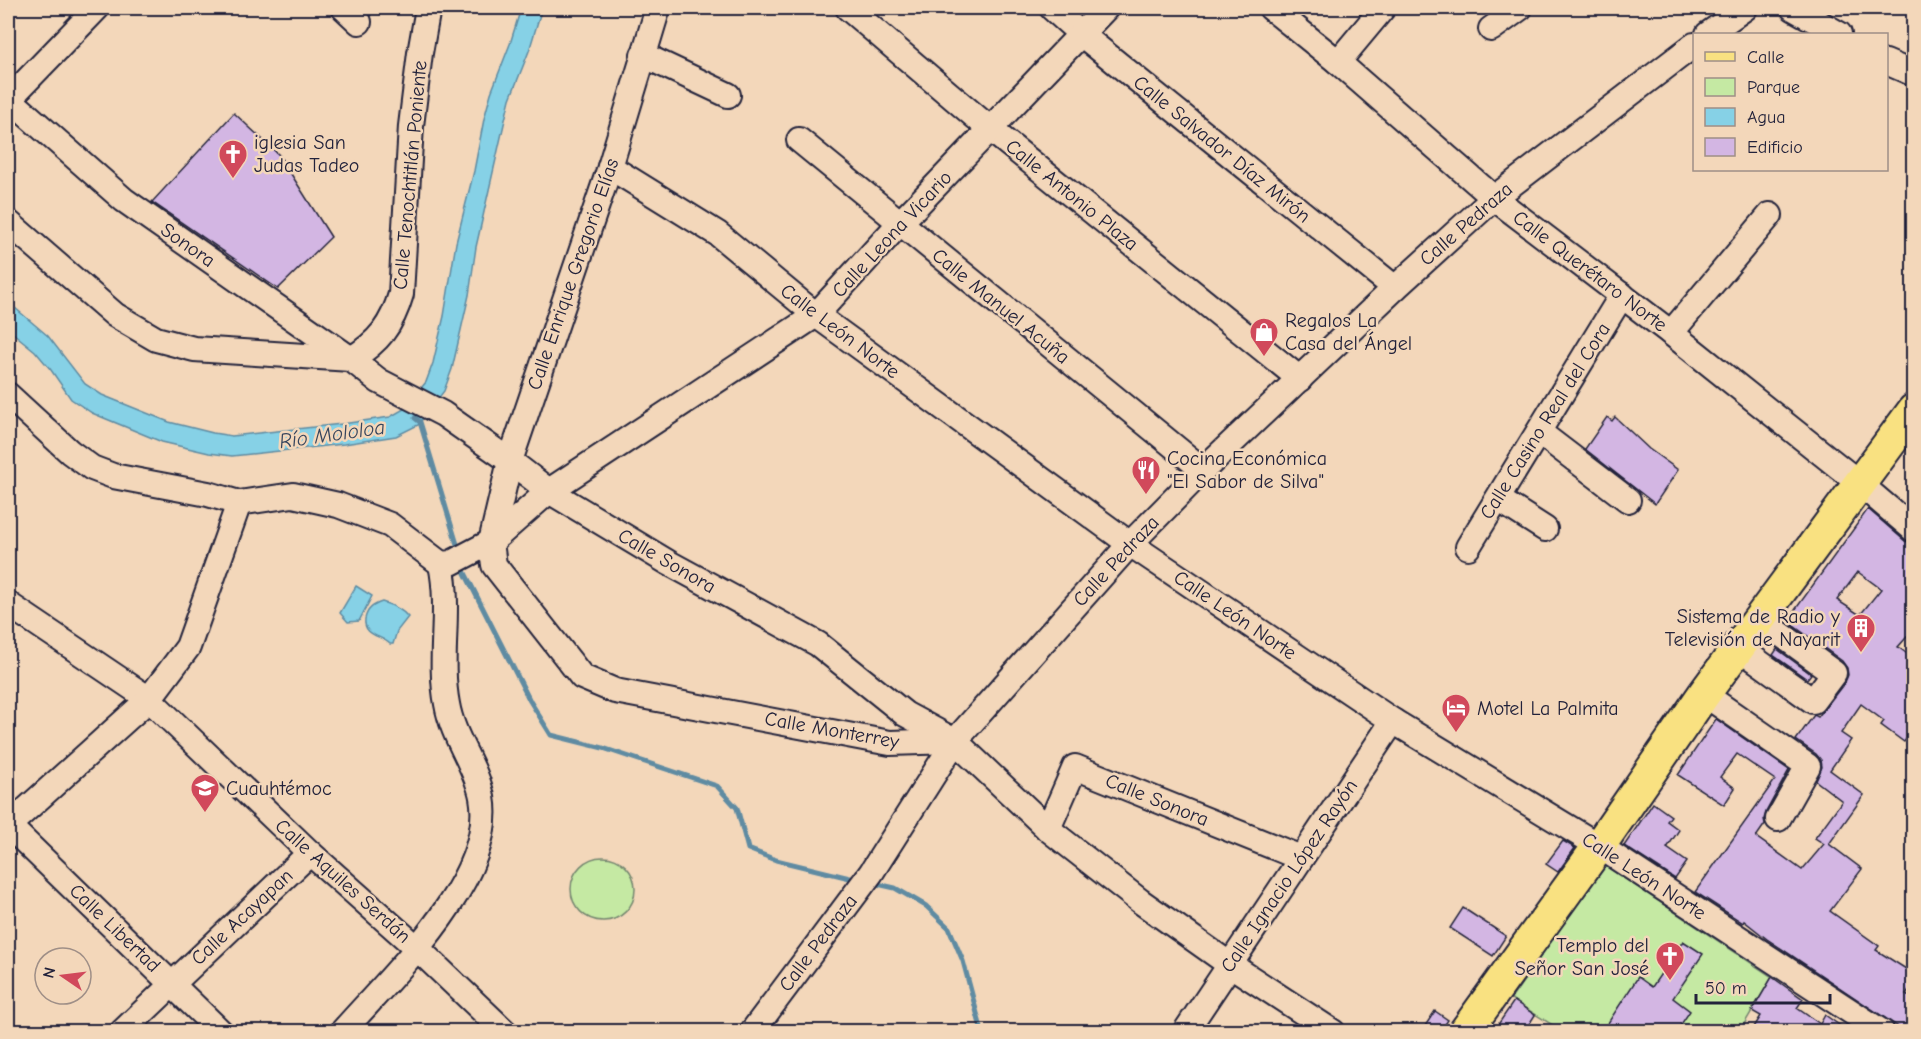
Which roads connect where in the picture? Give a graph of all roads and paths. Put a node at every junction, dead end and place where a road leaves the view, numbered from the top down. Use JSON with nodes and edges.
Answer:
{"nodes":[{"id":1,"x":97,"y":8,"type":"edge"},
{"id":2,"x":428,"y":8,"type":"edge"},
{"id":3,"x":658,"y":8,"type":"edge"},
{"id":4,"x":848,"y":8,"type":"edge"},
{"id":5,"x":1052,"y":8,"type":"edge"},
{"id":6,"x":1106,"y":8,"type":"edge"},
{"id":7,"x":1271,"y":8,"type":"edge"},
{"id":8,"x":1383,"y":8,"type":"edge"},
{"id":9,"x":1520,"y":8,"type":"edge"},
{"id":10,"x":1745,"y":8,"type":"edge"},
{"id":11,"x":1793,"y":8,"type":"edge"},
{"id":12,"x":1491,"y":29,"type":"dead end"},
{"id":13,"x":1709,"y":33,"type":"edge"},
{"id":14,"x":1837,"y":33,"type":"edge"},
{"id":15,"x":1081,"y":34,"type":"junction"},
{"id":16,"x":1693,"y":47,"type":"edge"},
{"id":17,"x":643,"y":55,"type":"junction"},
{"id":18,"x":1338,"y":62,"type":"junction"},
{"id":19,"x":1888,"y":63,"type":"edge"},
{"id":20,"x":1914,"y":74,"type":"edge"},
{"id":21,"x":728,"y":95,"type":"dead end"},
{"id":22,"x":8,"y":98,"type":"edge"},
{"id":23,"x":990,"y":129,"type":"junction"},
{"id":24,"x":799,"y":140,"type":"dead end"},
{"id":25,"x":610,"y":167,"type":"junction"},
{"id":26,"x":1494,"y":198,"type":"junction"},
{"id":27,"x":1770,"y":215,"type":"dead end"},
{"id":28,"x":8,"y":222,"type":"edge"},
{"id":29,"x":900,"y":224,"type":"junction"},
{"id":30,"x":1395,"y":288,"type":"junction"},
{"id":31,"x":1622,"y":295,"type":"junction"},
{"id":32,"x":816,"y":315,"type":"junction"},
{"id":33,"x":1671,"y":333,"type":"junction"},
{"id":34,"x":351,"y":359,"type":"junction"},
{"id":35,"x":1300,"y":379,"type":"junction"},
{"id":36,"x":379,"y":381,"type":"joint"},
{"id":37,"x":8,"y":395,"type":"edge"},
{"id":38,"x":1914,"y":410,"type":"edge"},
{"id":39,"x":1539,"y":432,"type":"junction"},
{"id":40,"x":510,"y":460,"type":"junction"},
{"id":41,"x":1203,"y":470,"type":"junction"},
{"id":42,"x":1859,"y":483,"type":"junction"},
{"id":43,"x":549,"y":491,"type":"junction"},
{"id":44,"x":1498,"y":499,"type":"junction"},
{"id":45,"x":1628,"y":500,"type":"dead end"},
{"id":46,"x":239,"y":503,"type":"junction"},
{"id":47,"x":1545,"y":529,"type":"dead end"},
{"id":48,"x":1914,"y":530,"type":"edge"},
{"id":49,"x":1130,"y":544,"type":"junction"},
{"id":50,"x":482,"y":547,"type":"junction"},
{"id":51,"x":1468,"y":547,"type":"dead end"},
{"id":52,"x":446,"y":563,"type":"junction"},
{"id":53,"x":8,"y":604,"type":"edge"},
{"id":54,"x":1760,"y":619,"type":"junction"},
{"id":55,"x":1739,"y":648,"type":"junction"},
{"id":56,"x":1800,"y":649,"type":"junction"},
{"id":57,"x":1781,"y":677,"type":"junction"},
{"id":58,"x":1704,"y":694,"type":"junction"},
{"id":59,"x":148,"y":699,"type":"junction"},
{"id":60,"x":1393,"y":721,"type":"junction"},
{"id":61,"x":954,"y":741,"type":"junction"},
{"id":62,"x":1778,"y":819,"type":"dead end"},
{"id":63,"x":8,"y":825,"type":"edge"},
{"id":64,"x":1048,"y":829,"type":"junction"},
{"id":65,"x":1599,"y":846,"type":"junction"},
{"id":66,"x":310,"y":853,"type":"junction"},
{"id":67,"x":1301,"y":858,"type":"junction"},
{"id":68,"x":417,"y":948,"type":"junction"},
{"id":69,"x":1229,"y":964,"type":"junction"},
{"id":70,"x":172,"y":983,"type":"junction"},
{"id":71,"x":504,"y":1031,"type":"edge"},
{"id":72,"x":122,"y":1032,"type":"edge"},
{"id":73,"x":221,"y":1032,"type":"edge"},
{"id":74,"x":342,"y":1032,"type":"edge"},
{"id":75,"x":752,"y":1032,"type":"edge"},
{"id":76,"x":1185,"y":1032,"type":"edge"},
{"id":77,"x":1333,"y":1032,"type":"edge"},
{"id":78,"x":1465,"y":1032,"type":"edge"},
{"id":79,"x":1881,"y":1032,"type":"edge"}],
"edges":[{"from":1,"to":22,"type":"street"},
{"from":2,"to":34,"type":"street","name":"Calle Tenochtitlán Poniente"},
{"from":3,"to":17,"type":"street","name":"Calle Enrique Gregorio Elías"},
{"from":4,"to":23,"type":"street","name":"Calle Antonio Plaza"},
{"from":5,"to":15,"type":"street","name":"Calle Salvador Díaz Mirón"},
{"from":6,"to":15,"type":"street","name":"Calle Leona Vicario"},
{"from":7,"to":18,"type":"street","name":"Calle Querétaro Norte"},
{"from":8,"to":18,"type":"street"},
{"from":9,"to":12,"type":"street"},
{"from":10,"to":13,"type":"street"},
{"from":11,"to":14,"type":"street"},
{"from":15,"to":23,"type":"street","name":"Calle Leona Vicario"},
{"from":15,"to":30,"type":"street","name":"Calle Salvador Díaz Mirón"},
{"from":16,"to":26,"type":"street","name":"Calle Pedraza"},
{"from":17,"to":21,"type":"street"},
{"from":17,"to":25,"type":"street","name":"Calle Enrique Gregorio Elías"},
{"from":18,"to":26,"type":"street","name":"Calle Querétaro Norte"},
{"from":19,"to":20,"type":"street"},
{"from":22,"to":34,"type":"street","name":"Sonora"},
{"from":23,"to":29,"type":"street","name":"Calle Leona Vicario"},
{"from":23,"to":35,"type":"street","name":"Calle Antonio Plaza"},
{"from":24,"to":29,"type":"street","name":"Calle Manuel Acuña"},
{"from":25,"to":32,"type":"street","name":"Calle León Norte"},
{"from":25,"to":40,"type":"street","name":"Calle Enrique Gregorio Elías"},
{"from":26,"to":30,"type":"street","name":"Calle Pedraza"},
{"from":26,"to":31,"type":"street","name":"Calle Querétaro Norte"},
{"from":27,"to":33,"type":"street"},
{"from":28,"to":34,"type":"street"},
{"from":29,"to":32,"type":"street","name":"Calle Leona Vicario"},
{"from":29,"to":41,"type":"street","name":"Calle Manuel Acuña"},
{"from":30,"to":35,"type":"street","name":"Calle Pedraza"},
{"from":31,"to":33,"type":"street","name":"Calle Querétaro Norte"},
{"from":31,"to":39,"type":"street","name":"Calle Casino Real del Cora"},
{"from":32,"to":43,"type":"street","name":"Calle Leona Vicario"},
{"from":32,"to":49,"type":"street","name":"Calle León Norte"},
{"from":33,"to":42,"type":"street","name":"Calle Querétaro Norte"},
{"from":34,"to":36,"type":"street","name":"Sonora"},
{"from":35,"to":41,"type":"street","name":"Calle Pedraza"},
{"from":36,"to":40,"type":"street","name":"Calle Sonora"},
{"from":37,"to":46,"type":"street"},
{"from":38,"to":42,"type":"main road"},
{"from":39,"to":44,"type":"street","name":"Calle Casino Real del Cora"},
{"from":39,"to":45,"type":"street"},
{"from":40,"to":43,"type":"street","name":"Calle Sonora"},
{"from":40,"to":50,"type":"street","name":"Calle Enrique Gregorio Elías"},
{"from":41,"to":49,"type":"street","name":"Calle Pedraza"},
{"from":42,"to":48,"type":"street","name":"Calle Querétaro Norte"},
{"from":42,"to":54,"type":"main road"},
{"from":43,"to":50,"type":"street","name":"Calle Leona Vicario"},
{"from":43,"to":61,"type":"street","name":"Calle Sonora"},
{"from":44,"to":47,"type":"street"},
{"from":44,"to":51,"type":"street","name":"Calle Casino Real del Cora"},
{"from":46,"to":52,"type":"street"},
{"from":46,"to":59,"type":"street"},
{"from":49,"to":60,"type":"street","name":"Calle León Norte"},
{"from":49,"to":61,"type":"street","name":"Calle Pedraza"},
{"from":50,"to":52,"type":"street","name":"Calle Leona Vicario"},
{"from":50,"to":61,"type":"street","name":"Calle Monterrey"},
{"from":52,"to":68,"type":"street"},
{"from":53,"to":59,"type":"street","name":"Calle Aquiles Serdán"},
{"from":54,"to":55,"type":"main road"},
{"from":54,"to":56,"type":"street"},
{"from":55,"to":57,"type":"street"},
{"from":55,"to":58,"type":"main road"},
{"from":56,"to":57,"type":"street"},
{"from":56,"to":57,"type":"street"},
{"from":58,"to":62,"type":"street"},
{"from":58,"to":65,"type":"main road"},
{"from":59,"to":63,"type":"street"},
{"from":59,"to":66,"type":"street","name":"Calle Aquiles Serdán"},
{"from":60,"to":65,"type":"street","name":"Calle León Norte"},
{"from":60,"to":67,"type":"street","name":"Calle Ignacio López Rayón"},
{"from":61,"to":64,"type":"street"},
{"from":61,"to":75,"type":"street","name":"Calle Pedraza"},
{"from":63,"to":70,"type":"street","name":"Calle Libertad"},
{"from":64,"to":67,"type":"street","name":"Calle Sonora"},
{"from":64,"to":69,"type":"street"},
{"from":65,"to":78,"type":"main road"},
{"from":65,"to":79,"type":"street","name":"Calle León Norte"},
{"from":66,"to":68,"type":"street","name":"Calle Aquiles Serdán"},
{"from":66,"to":70,"type":"street","name":"Calle Acayapan"},
{"from":67,"to":69,"type":"street","name":"Calle Ignacio López Rayón"},
{"from":68,"to":71,"type":"street","name":"Calle Aquiles Serdán"},
{"from":68,"to":74,"type":"street"},
{"from":69,"to":76,"type":"street","name":"Calle Ignacio López Rayón"},
{"from":69,"to":77,"type":"street"},
{"from":70,"to":72,"type":"street","name":"Calle Acayapan"},
{"from":70,"to":73,"type":"street","name":"Calle Libertad"}]}
